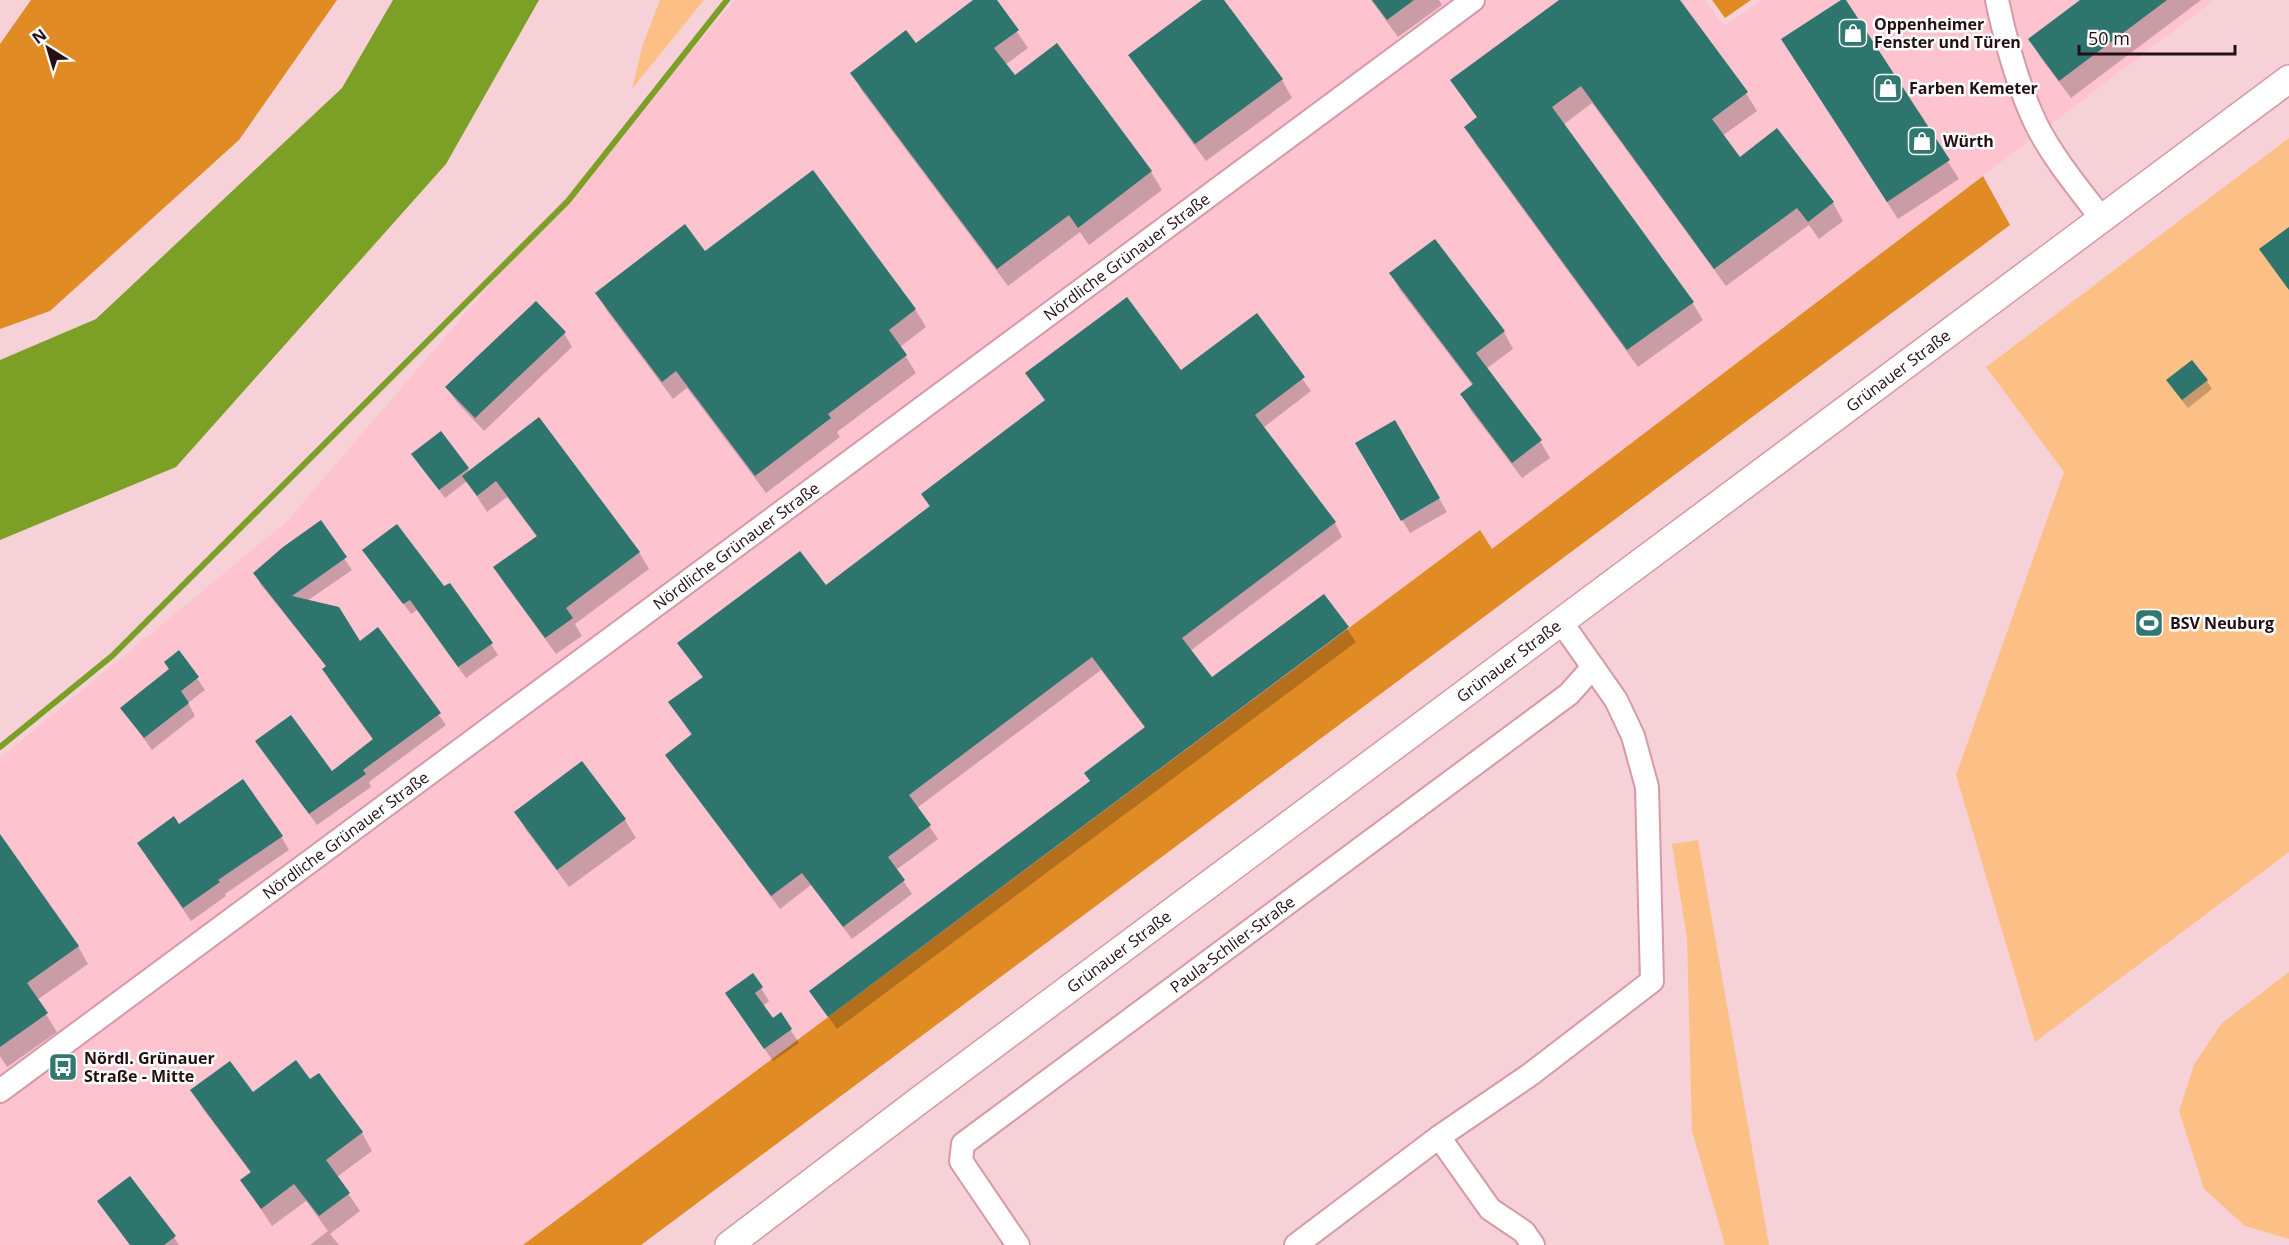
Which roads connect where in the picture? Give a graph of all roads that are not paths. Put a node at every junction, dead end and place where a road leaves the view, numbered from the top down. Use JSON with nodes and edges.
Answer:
{"nodes":[{"id":1,"x":1473,"y":0,"type":"edge"},
{"id":2,"x":1997,"y":0,"type":"edge"},
{"id":3,"x":2289,"y":79,"type":"edge"},
{"id":4,"x":2102,"y":219,"type":"junction"},
{"id":5,"x":1562,"y":623,"type":"junction"},
{"id":6,"x":1593,"y":667,"type":"junction"},
{"id":7,"x":0,"y":1092,"type":"edge"},
{"id":8,"x":1439,"y":1137,"type":"junction"},
{"id":9,"x":729,"y":1245,"type":"edge"},
{"id":10,"x":1018,"y":1245,"type":"edge"},
{"id":11,"x":1296,"y":1245,"type":"edge"},
{"id":12,"x":1533,"y":1245,"type":"edge"}],
"edges":[{"from":1,"to":7,"type":"street","name":"Nördliche Grünauer Straße"},
{"from":2,"to":4,"type":"street"},
{"from":3,"to":4,"type":"street","name":"Grünauer Straße"},
{"from":4,"to":5,"type":"street","name":"Grünauer Straße"},
{"from":5,"to":6,"type":"street"},
{"from":5,"to":9,"type":"street","name":"Grünauer Straße"},
{"from":6,"to":8,"type":"street"},
{"from":6,"to":10,"type":"street","name":"Paula-Schlier-Straße"},
{"from":8,"to":11,"type":"street"},
{"from":8,"to":12,"type":"street"}]}
